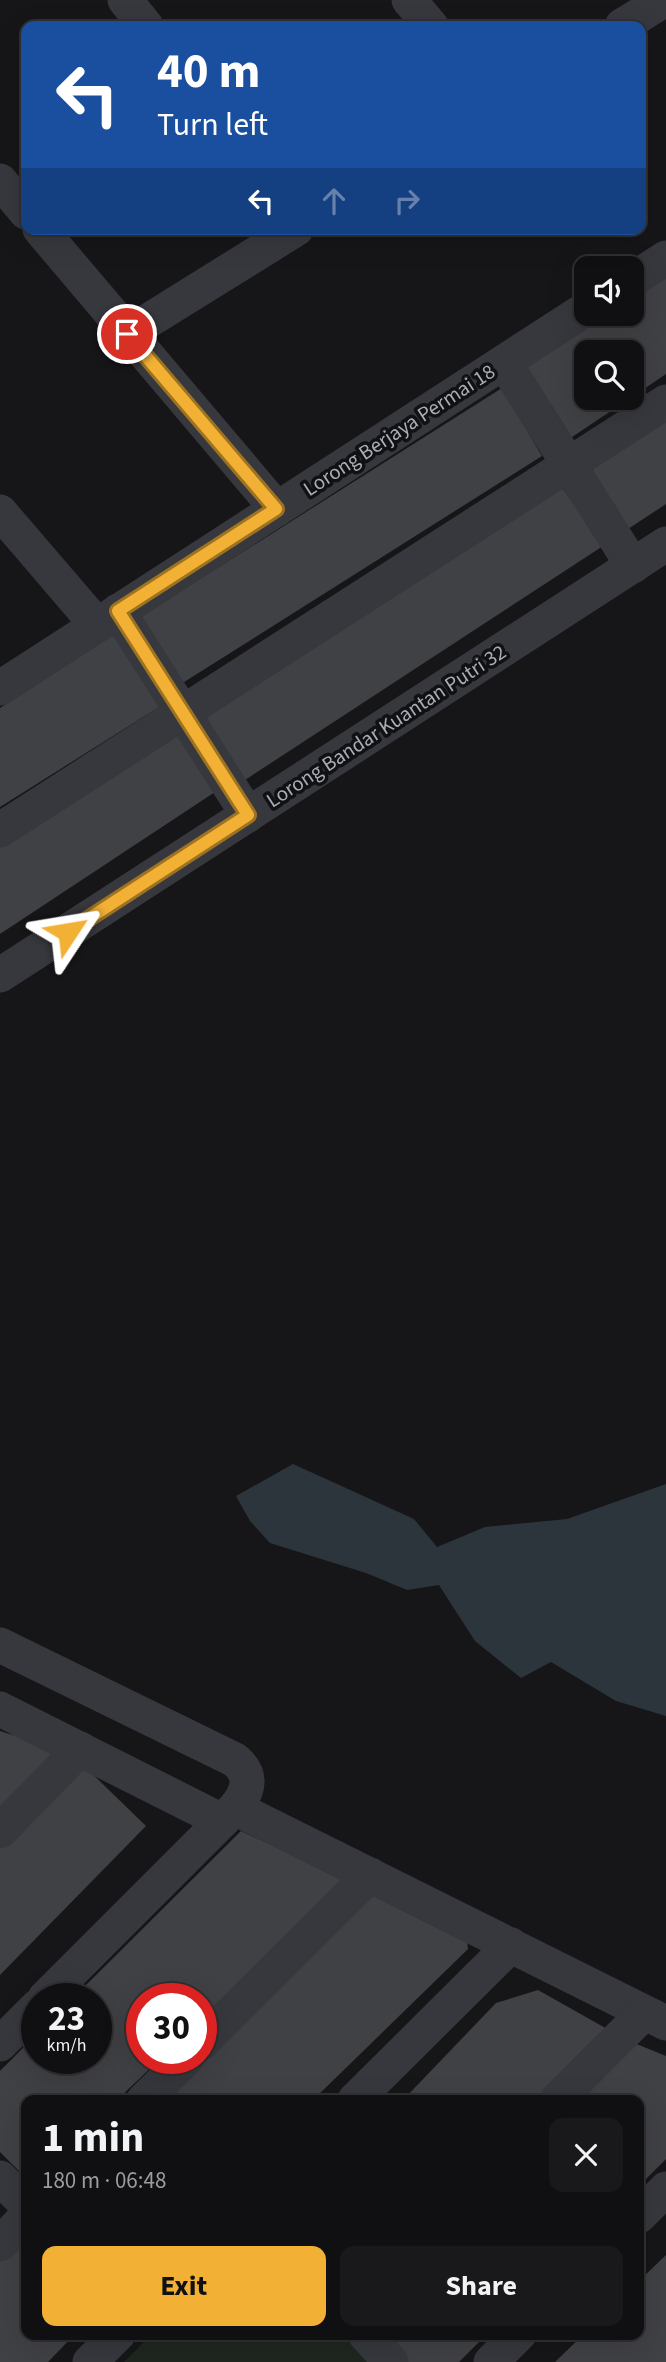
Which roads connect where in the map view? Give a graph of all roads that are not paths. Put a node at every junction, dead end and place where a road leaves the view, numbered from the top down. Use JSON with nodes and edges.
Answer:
{"nodes":[{"id":1,"x":125,"y":0,"type":"edge"},
{"id":2,"x":409,"y":0,"type":"edge"},
{"id":3,"x":664,"y":0,"type":"edge"},
{"id":4,"x":142,"y":21,"type":"edge"},
{"id":5,"x":427,"y":21,"type":"edge"},
{"id":6,"x":630,"y":21,"type":"edge"},
{"id":7,"x":0,"y":181,"type":"edge"},
{"id":8,"x":21,"y":206,"type":"edge"},
{"id":9,"x":45,"y":235,"type":"edge"},
{"id":10,"x":286,"y":235,"type":"edge"},
{"id":11,"x":666,"y":258,"type":"edge"},
{"id":12,"x":644,"y":272,"type":"edge"},
{"id":13,"x":574,"y":317,"type":"edge"},
{"id":14,"x":127,"y":334,"type":"junction"},
{"id":15,"x":504,"y":362,"type":"junction"},
{"id":16,"x":666,"y":402,"type":"edge"},
{"id":17,"x":570,"y":466,"type":"junction"},
{"id":18,"x":276,"y":509,"type":"junction"},
{"id":19,"x":0,"y":512,"type":"edge"},
{"id":20,"x":666,"y":544,"type":"edge"},
{"id":21,"x":633,"y":566,"type":"junction"},
{"id":22,"x":107,"y":618,"type":"junction"},
{"id":23,"x":0,"y":688,"type":"edge"},
{"id":24,"x":182,"y":711,"type":"junction"},
{"id":25,"x":248,"y":815,"type":"junction"},
{"id":26,"x":0,"y":830,"type":"edge"},
{"id":27,"x":0,"y":975,"type":"edge"},
{"id":28,"x":0,"y":1645,"type":"edge"},
{"id":29,"x":0,"y":1709,"type":"edge"},
{"id":30,"x":80,"y":1749,"type":"junction"},
{"id":31,"x":228,"y":1814,"type":"junction"},
{"id":32,"x":0,"y":1831,"type":"edge"},
{"id":33,"x":370,"y":1875,"type":"junction"},
{"id":34,"x":511,"y":1945,"type":"junction"},
{"id":35,"x":60,"y":1983,"type":"edge"},
{"id":36,"x":655,"y":2018,"type":"edge"},
{"id":37,"x":21,"y":2023,"type":"edge"},
{"id":38,"x":217,"y":2027,"type":"edge"},
{"id":39,"x":0,"y":2044,"type":"edge"},
{"id":40,"x":171,"y":2074,"type":"edge"},
{"id":41,"x":149,"y":2095,"type":"edge"},
{"id":42,"x":360,"y":2095,"type":"edge"},
{"id":43,"x":563,"y":2095,"type":"edge"},
{"id":44,"x":0,"y":2178,"type":"edge"},
{"id":45,"x":666,"y":2189,"type":"edge"},
{"id":46,"x":21,"y":2199,"type":"edge"},
{"id":47,"x":644,"y":2211,"type":"edge"},
{"id":48,"x":21,"y":2222,"type":"edge"},
{"id":49,"x":0,"y":2244,"type":"edge"},
{"id":50,"x":112,"y":2340,"type":"edge"},
{"id":51,"x":371,"y":2340,"type":"edge"},
{"id":52,"x":513,"y":2340,"type":"edge"},
{"id":53,"x":90,"y":2362,"type":"edge"},
{"id":54,"x":391,"y":2362,"type":"edge"},
{"id":55,"x":491,"y":2362,"type":"edge"}],
"edges":[{"from":1,"to":4,"type":"street"},
{"from":2,"to":5,"type":"street"},
{"from":3,"to":6,"type":"street"},
{"from":7,"to":8,"type":"street"},
{"from":9,"to":14,"type":"street"},
{"from":10,"to":14,"type":"street"},
{"from":11,"to":12,"type":"street"},
{"from":13,"to":15,"type":"street","name":"Lorong Berjaya Permai 18"},
{"from":14,"to":18,"type":"street"},
{"from":15,"to":17,"type":"street"},
{"from":15,"to":18,"type":"street","name":"Lorong Berjaya Permai 18"},
{"from":16,"to":17,"type":"street"},
{"from":17,"to":21,"type":"street"},
{"from":17,"to":24,"type":"street"},
{"from":18,"to":22,"type":"street","name":"Lorong Berjaya Permai 18"},
{"from":19,"to":22,"type":"street"},
{"from":20,"to":21,"type":"street","name":"Lorong Bandar Kuantan Putri 32"},
{"from":21,"to":25,"type":"street","name":"Lorong Bandar Kuantan Putri 32"},
{"from":22,"to":23,"type":"street","name":"Lorong Berjaya Permai 18"},
{"from":22,"to":24,"type":"street"},
{"from":24,"to":25,"type":"street"},
{"from":24,"to":26,"type":"street"},
{"from":25,"to":27,"type":"street","name":"Lorong Bandar Kuantan Putri 32"},
{"from":28,"to":31,"type":"street"},
{"from":29,"to":30,"type":"street"},
{"from":30,"to":31,"type":"street"},
{"from":30,"to":32,"type":"street"},
{"from":31,"to":33,"type":"street"},
{"from":31,"to":35,"type":"street"},
{"from":33,"to":34,"type":"street"},
{"from":33,"to":38,"type":"street"},
{"from":34,"to":36,"type":"street"},
{"from":34,"to":42,"type":"street"},
{"from":36,"to":43,"type":"street"},
{"from":37,"to":39,"type":"street"},
{"from":40,"to":41,"type":"street"},
{"from":44,"to":46,"type":"street"},
{"from":45,"to":47,"type":"street"},
{"from":48,"to":49,"type":"street"},
{"from":50,"to":53,"type":"street"},
{"from":51,"to":54,"type":"street"},
{"from":52,"to":55,"type":"street"}]}
